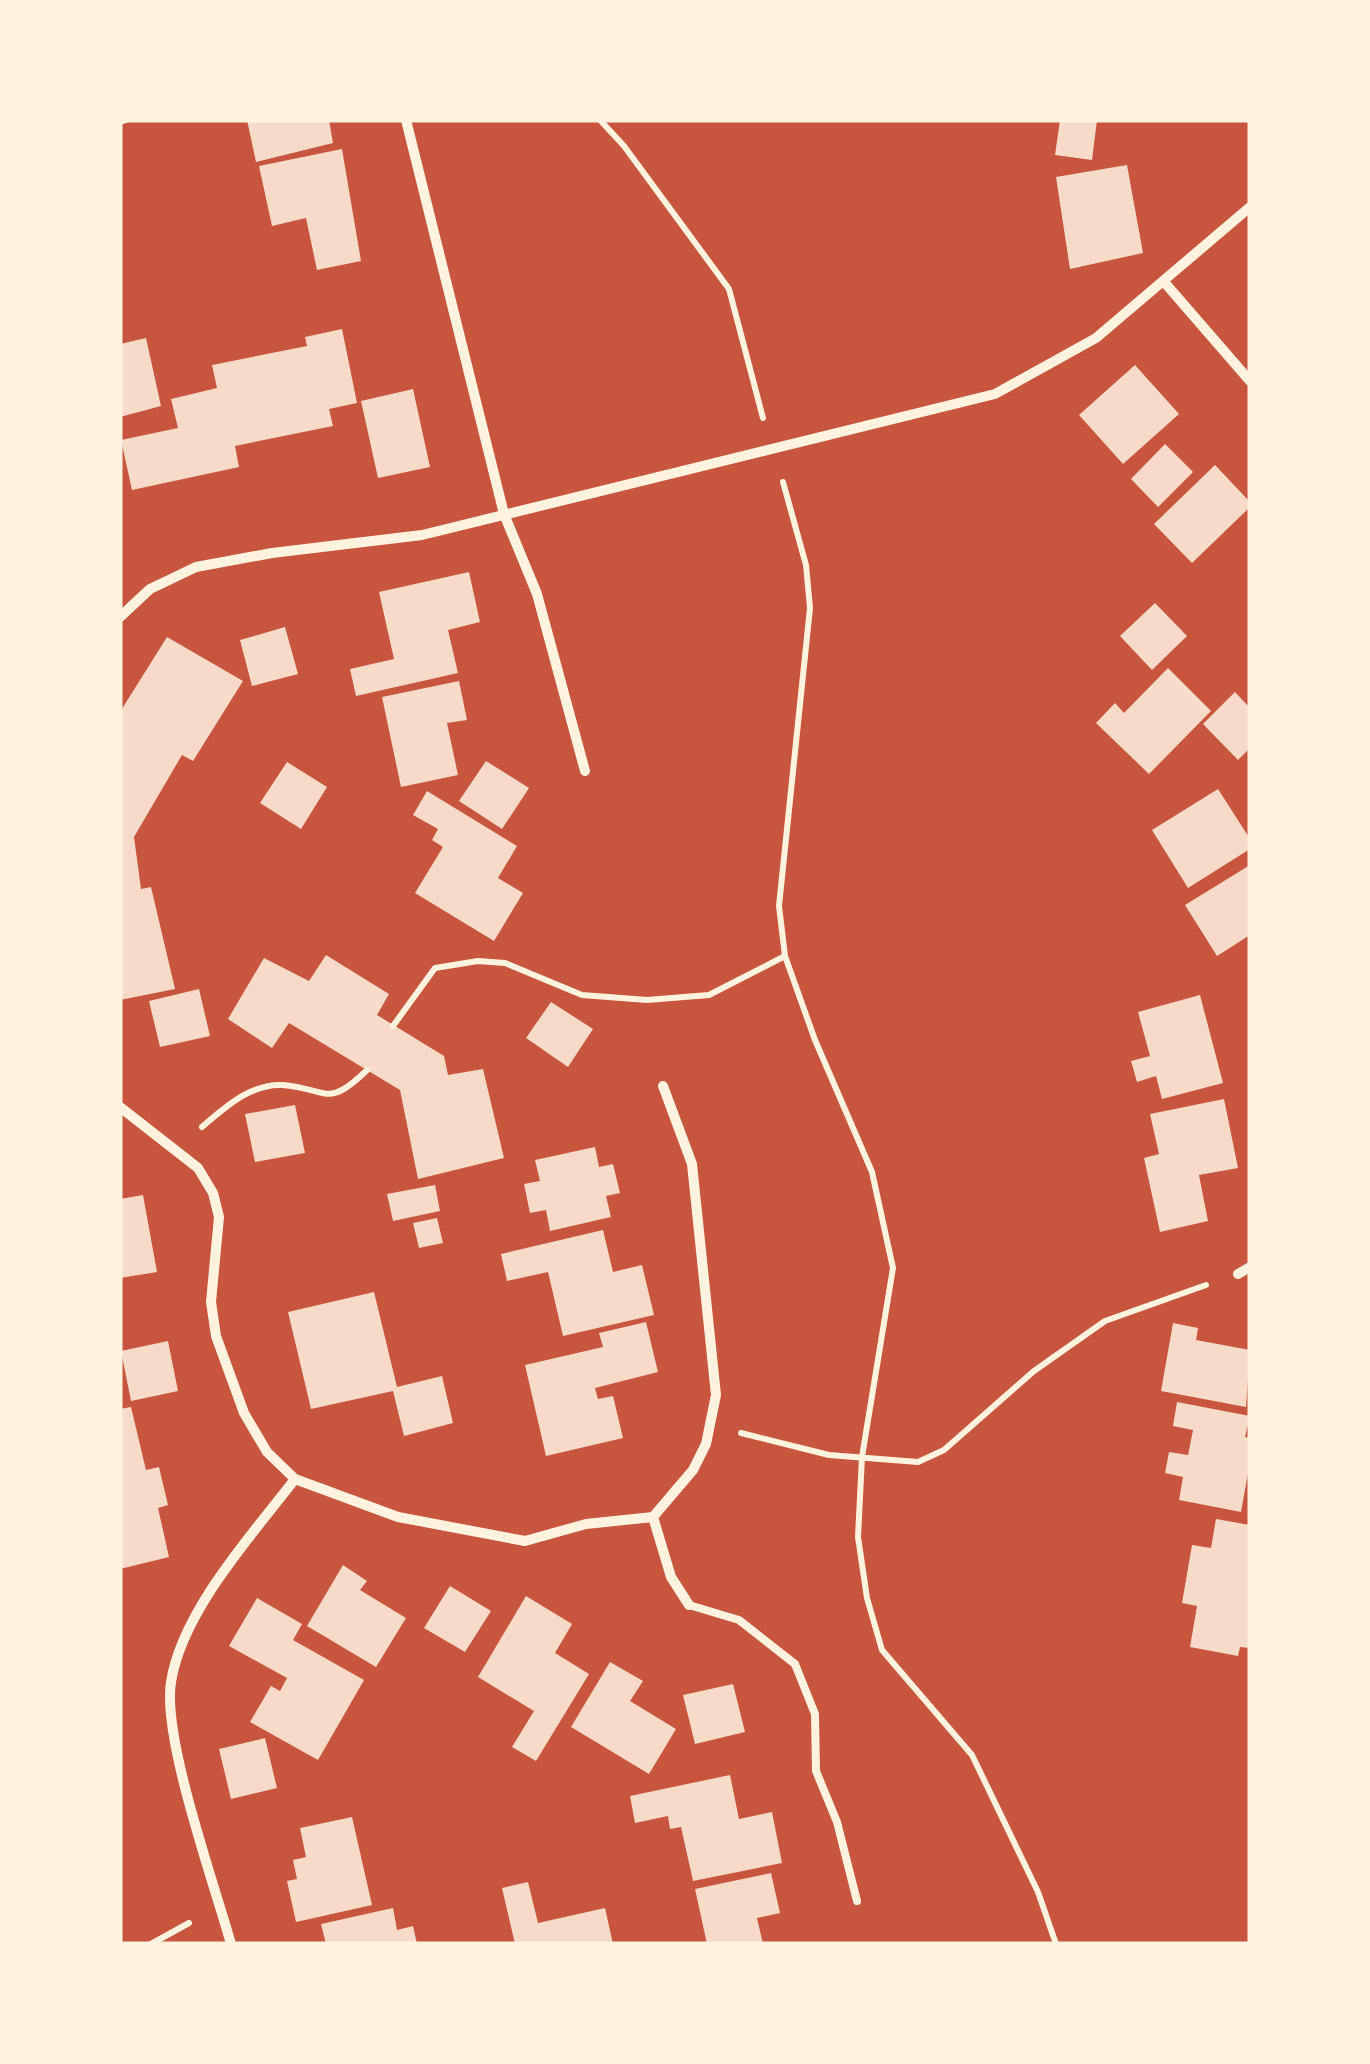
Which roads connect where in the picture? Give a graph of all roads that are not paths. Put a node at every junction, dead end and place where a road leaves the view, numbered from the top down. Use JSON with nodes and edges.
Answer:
{"nodes":[{"id":1,"x":406,"y":120,"type":"edge"},
{"id":2,"x":1250,"y":207,"type":"edge"},
{"id":3,"x":1165,"y":283,"type":"junction"},
{"id":4,"x":1250,"y":381,"type":"edge"},
{"id":5,"x":504,"y":514,"type":"junction"},
{"id":6,"x":120,"y":616,"type":"edge"},
{"id":7,"x":584,"y":770,"type":"dead end"},
{"id":8,"x":663,"y":1086,"type":"dead end"},
{"id":9,"x":120,"y":1107,"type":"edge"},
{"id":10,"x":1250,"y":1267,"type":"edge"},
{"id":11,"x":1238,"y":1274,"type":"road end"},
{"id":12,"x":295,"y":1480,"type":"junction"},
{"id":13,"x":652,"y":1517,"type":"junction"},
{"id":14,"x":689,"y":1605,"type":"joint"},
{"id":15,"x":858,"y":1901,"type":"dead end"},
{"id":16,"x":231,"y":1944,"type":"edge"}],
"edges":[{"from":1,"to":5,"type":"street"},
{"from":2,"to":3,"type":"street"},
{"from":3,"to":4,"type":"street"},
{"from":3,"to":5,"type":"street"},
{"from":5,"to":6,"type":"street"},
{"from":5,"to":7,"type":"street"},
{"from":8,"to":13,"type":"street"},
{"from":9,"to":12,"type":"street"},
{"from":10,"to":11,"type":"street"},
{"from":12,"to":13,"type":"street"},
{"from":12,"to":16,"type":"street"},
{"from":13,"to":14,"type":"street"},
{"from":14,"to":15,"type":"lane"}]}
